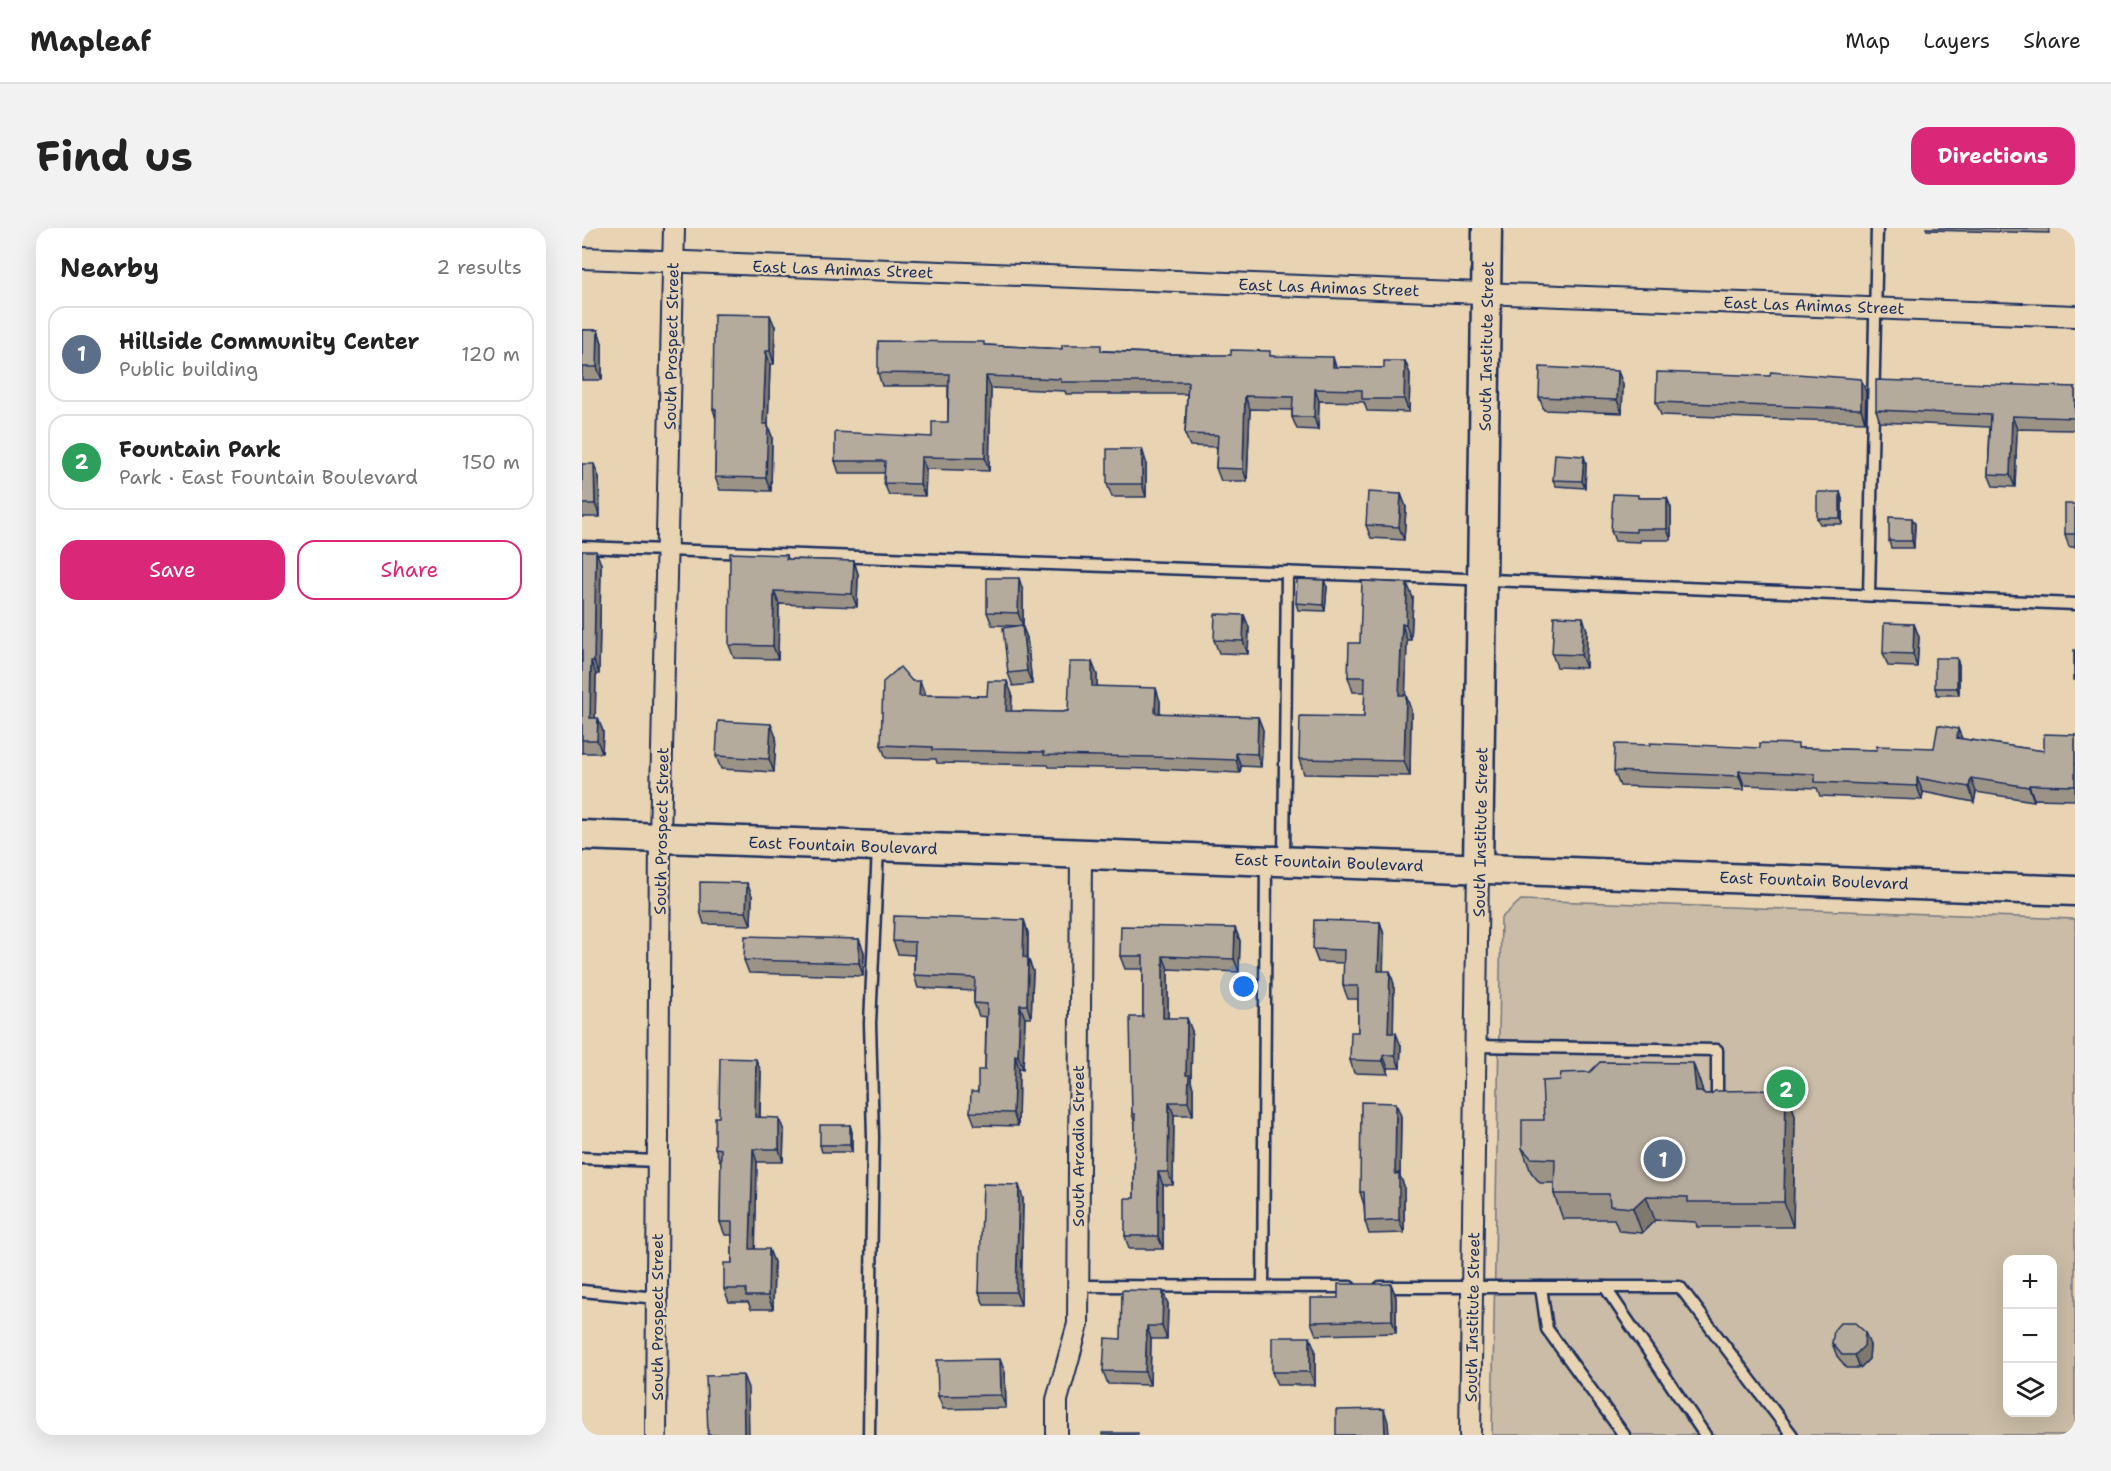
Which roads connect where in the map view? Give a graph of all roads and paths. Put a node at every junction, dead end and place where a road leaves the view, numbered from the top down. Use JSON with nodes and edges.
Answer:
{"nodes":[{"id":1,"x":674,"y":228,"type":"edge"},
{"id":2,"x":1487,"y":228,"type":"edge"},
{"id":3,"x":1877,"y":228,"type":"edge"},
{"id":4,"x":582,"y":258,"type":"edge"},
{"id":5,"x":673,"y":262,"type":"junction"},
{"id":6,"x":1487,"y":293,"type":"junction"},
{"id":7,"x":1876,"y":308,"type":"junction"},
{"id":8,"x":2075,"y":315,"type":"edge"},
{"id":9,"x":582,"y":547,"type":"edge"},
{"id":10,"x":666,"y":550,"type":"junction"},
{"id":11,"x":1287,"y":572,"type":"junction"},
{"id":12,"x":1483,"y":579,"type":"junction"},
{"id":13,"x":1869,"y":595,"type":"junction"},
{"id":14,"x":2075,"y":604,"type":"edge"},
{"id":15,"x":582,"y":835,"type":"edge"},
{"id":16,"x":660,"y":838,"type":"junction"},
{"id":17,"x":878,"y":846,"type":"junction"},
{"id":18,"x":1081,"y":854,"type":"junction"},
{"id":19,"x":1275,"y":860,"type":"junction"},
{"id":20,"x":1478,"y":867,"type":"junction"},
{"id":21,"x":2075,"y":891,"type":"edge"},
{"id":22,"x":1476,"y":1046,"type":"junction"},
{"id":23,"x":1717,"y":1112,"type":"edge"},
{"id":24,"x":582,"y":1158,"type":"edge"},
{"id":25,"x":657,"y":1161,"type":"junction"},
{"id":26,"x":1077,"y":1286,"type":"junction"},
{"id":27,"x":1263,"y":1287,"type":"junction"},
{"id":28,"x":1472,"y":1287,"type":"junction"},
{"id":29,"x":1541,"y":1287,"type":"junction"},
{"id":30,"x":1605,"y":1287,"type":"junction"},
{"id":31,"x":582,"y":1291,"type":"edge"},
{"id":32,"x":657,"y":1298,"type":"junction"},
{"id":33,"x":656,"y":1435,"type":"edge"},
{"id":34,"x":869,"y":1435,"type":"edge"},
{"id":35,"x":1057,"y":1435,"type":"edge"},
{"id":36,"x":1470,"y":1435,"type":"edge"},
{"id":37,"x":1624,"y":1435,"type":"edge"},
{"id":38,"x":1705,"y":1435,"type":"edge"},
{"id":39,"x":1791,"y":1435,"type":"edge"}],
"edges":[{"from":1,"to":5,"type":"street","name":"South Prospect Street"},
{"from":2,"to":6,"type":"main road","name":"South Institute Street"},
{"from":3,"to":7,"type":"lane"},
{"from":4,"to":5,"type":"street","name":"East Las Animas Street"},
{"from":5,"to":6,"type":"street","name":"East Las Animas Street"},
{"from":5,"to":10,"type":"street","name":"South Prospect Street"},
{"from":6,"to":7,"type":"street","name":"East Las Animas Street"},
{"from":6,"to":12,"type":"main road","name":"South Institute Street"},
{"from":7,"to":8,"type":"street","name":"East Las Animas Street"},
{"from":7,"to":13,"type":"lane"},
{"from":9,"to":10,"type":"lane"},
{"from":10,"to":11,"type":"lane"},
{"from":10,"to":16,"type":"street","name":"South Prospect Street"},
{"from":11,"to":12,"type":"lane"},
{"from":11,"to":19,"type":"lane"},
{"from":12,"to":13,"type":"lane"},
{"from":12,"to":20,"type":"main road","name":"South Institute Street"},
{"from":13,"to":14,"type":"lane"},
{"from":15,"to":16,"type":"main road","name":"East Fountain Boulevard"},
{"from":16,"to":17,"type":"main road","name":"East Fountain Boulevard"},
{"from":16,"to":25,"type":"street","name":"South Prospect Street"},
{"from":17,"to":18,"type":"main road","name":"East Fountain Boulevard"},
{"from":17,"to":34,"type":"lane"},
{"from":18,"to":19,"type":"main road","name":"East Fountain Boulevard"},
{"from":18,"to":26,"type":"street","name":"South Arcadia Street"},
{"from":19,"to":20,"type":"main road","name":"East Fountain Boulevard"},
{"from":19,"to":27,"type":"lane"},
{"from":20,"to":21,"type":"main road","name":"East Fountain Boulevard"},
{"from":20,"to":22,"type":"street","name":"South Institute Street"},
{"from":22,"to":23,"type":"lane"},
{"from":22,"to":28,"type":"street","name":"South Institute Street"},
{"from":24,"to":25,"type":"lane"},
{"from":25,"to":32,"type":"street","name":"South Prospect Street"},
{"from":26,"to":27,"type":"lane"},
{"from":26,"to":35,"type":"street","name":"South Arcadia Street"},
{"from":27,"to":28,"type":"lane"},
{"from":28,"to":29,"type":"lane"},
{"from":28,"to":36,"type":"street","name":"South Institute Street"},
{"from":29,"to":30,"type":"lane"},
{"from":29,"to":37,"type":"lane"},
{"from":30,"to":38,"type":"lane"},
{"from":30,"to":39,"type":"lane"},
{"from":31,"to":32,"type":"lane"},
{"from":32,"to":33,"type":"street","name":"South Prospect Street"}]}
